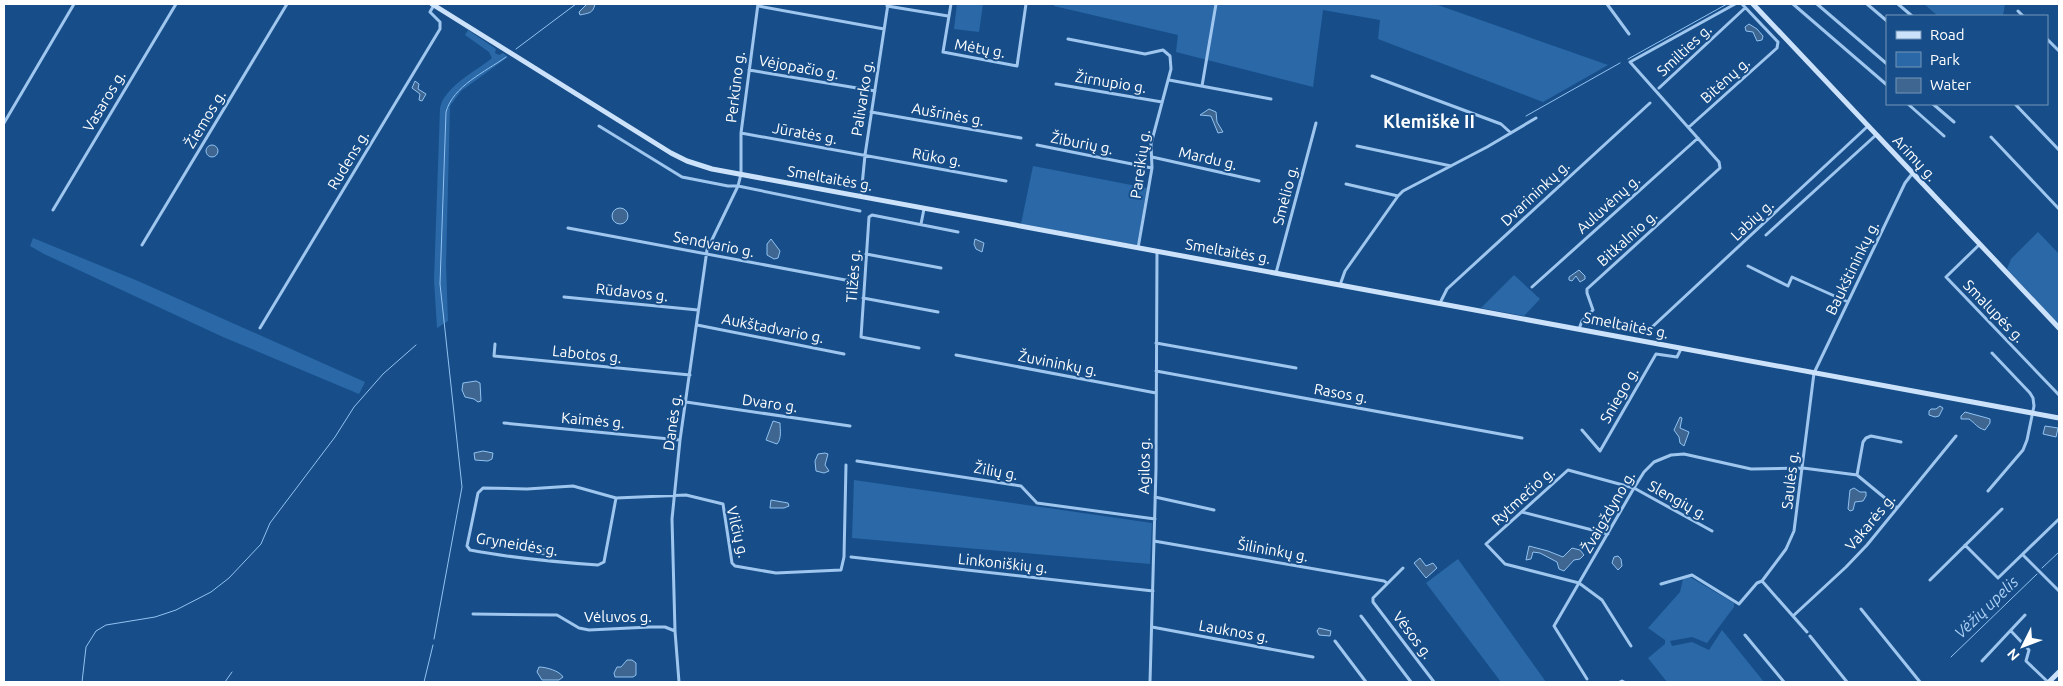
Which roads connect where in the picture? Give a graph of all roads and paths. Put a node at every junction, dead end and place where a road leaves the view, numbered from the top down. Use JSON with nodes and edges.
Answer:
{"nodes":[{"id":1,"x":74,"y":4,"type":"edge"},
{"id":2,"x":176,"y":4,"type":"edge"},
{"id":3,"x":287,"y":4,"type":"edge"},
{"id":4,"x":433,"y":4,"type":"edge"},
{"id":5,"x":951,"y":4,"type":"edge"},
{"id":6,"x":1026,"y":4,"type":"edge"},
{"id":7,"x":1216,"y":4,"type":"edge"},
{"id":8,"x":1607,"y":4,"type":"edge"},
{"id":9,"x":1735,"y":4,"type":"edge"},
{"id":10,"x":1742,"y":4,"type":"edge"},
{"id":11,"x":1753,"y":4,"type":"edge"},
{"id":12,"x":1793,"y":4,"type":"edge"},
{"id":13,"x":1817,"y":4,"type":"edge"},
{"id":14,"x":1867,"y":4,"type":"edge"},
{"id":15,"x":1898,"y":4,"type":"edge"},
{"id":16,"x":758,"y":5,"type":"edge"},
{"id":17,"x":888,"y":5,"type":"edge"},
{"id":18,"x":1745,"y":8,"type":"junction"},
{"id":19,"x":2018,"y":11,"type":"dead end"},
{"id":20,"x":1911,"y":15,"type":"edge"},
{"id":21,"x":2022,"y":15,"type":"edge"},
{"id":22,"x":949,"y":16,"type":"junction"},
{"id":23,"x":1886,"y":20,"type":"edge"},
{"id":24,"x":884,"y":29,"type":"junction"},
{"id":25,"x":1629,"y":34,"type":"dead end"},
{"id":26,"x":1068,"y":39,"type":"dead end"},
{"id":27,"x":2048,"y":40,"type":"edge"},
{"id":28,"x":2059,"y":51,"type":"edge"},
{"id":29,"x":1886,"y":63,"type":"edge"},
{"id":30,"x":749,"y":70,"type":"junction"},
{"id":31,"x":1372,"y":76,"type":"dead end"},
{"id":32,"x":1169,"y":80,"type":"junction"},
{"id":33,"x":1056,"y":84,"type":"dead end"},
{"id":34,"x":1886,"y":85,"type":"edge"},
{"id":35,"x":1202,"y":86,"type":"junction"},
{"id":36,"x":1659,"y":88,"type":"dead end"},
{"id":37,"x":875,"y":91,"type":"junction"},
{"id":38,"x":1270,"y":99,"type":"dead end"},
{"id":39,"x":1162,"y":102,"type":"junction"},
{"id":40,"x":1650,"y":103,"type":"dead end"},
{"id":41,"x":1909,"y":105,"type":"edge"},
{"id":42,"x":1934,"y":105,"type":"edge"},
{"id":43,"x":2016,"y":105,"type":"edge"},
{"id":44,"x":871,"y":112,"type":"junction"},
{"id":45,"x":1536,"y":118,"type":"dead end"},
{"id":46,"x":1316,"y":122,"type":"dead end"},
{"id":47,"x":1954,"y":122,"type":"dead end"},
{"id":48,"x":4,"y":123,"type":"edge"},
{"id":49,"x":599,"y":126,"type":"dead end"},
{"id":50,"x":1868,"y":126,"type":"junction"},
{"id":51,"x":1689,"y":127,"type":"junction"},
{"id":52,"x":741,"y":132,"type":"junction"},
{"id":53,"x":1511,"y":133,"type":"junction"},
{"id":54,"x":1876,"y":134,"type":"junction"},
{"id":55,"x":1944,"y":136,"type":"dead end"},
{"id":56,"x":1991,"y":137,"type":"dead end"},
{"id":57,"x":1021,"y":138,"type":"dead end"},
{"id":58,"x":1698,"y":138,"type":"junction"},
{"id":59,"x":1037,"y":145,"type":"dead end"},
{"id":60,"x":1357,"y":146,"type":"dead end"},
{"id":61,"x":2059,"y":150,"type":"edge"},
{"id":62,"x":865,"y":155,"type":"junction"},
{"id":63,"x":1152,"y":157,"type":"junction"},
{"id":64,"x":1451,"y":166,"type":"junction"},
{"id":65,"x":1152,"y":168,"type":"junction"},
{"id":66,"x":741,"y":174,"type":"junction"},
{"id":67,"x":1912,"y":174,"type":"junction"},
{"id":68,"x":1006,"y":181,"type":"dead end"},
{"id":69,"x":1260,"y":181,"type":"dead end"},
{"id":70,"x":1346,"y":184,"type":"dead end"},
{"id":71,"x":738,"y":186,"type":"junction"},
{"id":72,"x":861,"y":196,"type":"junction"},
{"id":73,"x":1398,"y":196,"type":"junction"},
{"id":74,"x":924,"y":208,"type":"junction"},
{"id":75,"x":2059,"y":209,"type":"edge"},
{"id":76,"x":53,"y":210,"type":"dead end"},
{"id":77,"x":860,"y":211,"type":"dead end"},
{"id":78,"x":921,"y":224,"type":"junction"},
{"id":79,"x":568,"y":228,"type":"dead end"},
{"id":80,"x":958,"y":232,"type":"dead end"},
{"id":81,"x":1766,"y":235,"type":"dead end"},
{"id":82,"x":1980,"y":244,"type":"junction"},
{"id":83,"x":142,"y":245,"type":"dead end"},
{"id":84,"x":1138,"y":248,"type":"junction"},
{"id":85,"x":1157,"y":251,"type":"junction"},
{"id":86,"x":706,"y":253,"type":"junction"},
{"id":87,"x":866,"y":254,"type":"junction"},
{"id":88,"x":1748,"y":266,"type":"dead end"},
{"id":89,"x":941,"y":268,"type":"dead end"},
{"id":90,"x":1276,"y":273,"type":"junction"},
{"id":91,"x":856,"y":282,"type":"dead end"},
{"id":92,"x":1340,"y":285,"type":"junction"},
{"id":93,"x":1532,"y":287,"type":"dead end"},
{"id":94,"x":564,"y":297,"type":"dead end"},
{"id":95,"x":863,"y":298,"type":"junction"},
{"id":96,"x":1848,"y":302,"type":"junction"},
{"id":97,"x":1440,"y":303,"type":"junction"},
{"id":98,"x":698,"y":310,"type":"junction"},
{"id":99,"x":938,"y":312,"type":"dead end"},
{"id":100,"x":696,"y":325,"type":"junction"},
{"id":101,"x":260,"y":328,"type":"dead end"},
{"id":102,"x":2059,"y":328,"type":"edge"},
{"id":103,"x":1579,"y":329,"type":"junction"},
{"id":104,"x":1650,"y":330,"type":"dead end"},
{"id":105,"x":1156,"y":343,"type":"junction"},
{"id":106,"x":496,"y":344,"type":"dead end"},
{"id":107,"x":919,"y":348,"type":"dead end"},
{"id":108,"x":1682,"y":348,"type":"junction"},
{"id":109,"x":1992,"y":353,"type":"dead end"},
{"id":110,"x":844,"y":354,"type":"dead end"},
{"id":111,"x":956,"y":355,"type":"dead end"},
{"id":112,"x":1296,"y":368,"type":"dead end"},
{"id":113,"x":1156,"y":371,"type":"junction"},
{"id":114,"x":1814,"y":373,"type":"junction"},
{"id":115,"x":690,"y":375,"type":"junction"},
{"id":116,"x":1156,"y":393,"type":"junction"},
{"id":117,"x":2059,"y":395,"type":"edge"},
{"id":118,"x":686,"y":402,"type":"junction"},
{"id":119,"x":2033,"y":414,"type":"junction"},
{"id":120,"x":2059,"y":418,"type":"edge"},
{"id":121,"x":504,"y":423,"type":"dead end"},
{"id":122,"x":850,"y":426,"type":"dead end"},
{"id":123,"x":1582,"y":430,"type":"dead end"},
{"id":124,"x":1956,"y":436,"type":"dead end"},
{"id":125,"x":1522,"y":438,"type":"dead end"},
{"id":126,"x":680,"y":440,"type":"junction"},
{"id":127,"x":1901,"y":442,"type":"dead end"},
{"id":128,"x":857,"y":461,"type":"dead end"},
{"id":129,"x":846,"y":465,"type":"dead end"},
{"id":130,"x":1803,"y":468,"type":"junction"},
{"id":131,"x":1858,"y":475,"type":"junction"},
{"id":132,"x":1634,"y":488,"type":"junction"},
{"id":133,"x":1988,"y":491,"type":"dead end"},
{"id":134,"x":674,"y":494,"type":"junction"},
{"id":135,"x":1156,"y":497,"type":"junction"},
{"id":136,"x":616,"y":498,"type":"junction"},
{"id":137,"x":1897,"y":508,"type":"junction"},
{"id":138,"x":2002,"y":509,"type":"dead end"},
{"id":139,"x":1214,"y":510,"type":"dead end"},
{"id":140,"x":1522,"y":512,"type":"junction"},
{"id":141,"x":1155,"y":519,"type":"junction"},
{"id":142,"x":2059,"y":519,"type":"edge"},
{"id":143,"x":1712,"y":531,"type":"dead end"},
{"id":144,"x":1608,"y":534,"type":"junction"},
{"id":145,"x":1154,"y":541,"type":"junction"},
{"id":146,"x":1965,"y":545,"type":"junction"},
{"id":147,"x":2023,"y":555,"type":"junction"},
{"id":148,"x":851,"y":558,"type":"dead end"},
{"id":149,"x":1402,"y":568,"type":"dead end"},
{"id":150,"x":1930,"y":580,"type":"dead end"},
{"id":151,"x":1762,"y":581,"type":"junction"},
{"id":152,"x":1387,"y":583,"type":"junction"},
{"id":153,"x":1579,"y":583,"type":"junction"},
{"id":154,"x":1661,"y":584,"type":"dead end"},
{"id":155,"x":2059,"y":589,"type":"edge"},
{"id":156,"x":1153,"y":591,"type":"junction"},
{"id":157,"x":1861,"y":609,"type":"dead end"},
{"id":158,"x":473,"y":614,"type":"dead end"},
{"id":159,"x":2025,"y":615,"type":"dead end"},
{"id":160,"x":1361,"y":616,"type":"dead end"},
{"id":161,"x":1793,"y":616,"type":"junction"},
{"id":162,"x":1152,"y":627,"type":"junction"},
{"id":163,"x":676,"y":631,"type":"junction"},
{"id":164,"x":2011,"y":631,"type":"junction"},
{"id":165,"x":1807,"y":632,"type":"dead end"},
{"id":166,"x":1745,"y":635,"type":"dead end"},
{"id":167,"x":1810,"y":636,"type":"dead end"},
{"id":168,"x":1335,"y":641,"type":"dead end"},
{"id":169,"x":1631,"y":646,"type":"dead end"},
{"id":170,"x":1313,"y":657,"type":"dead end"},
{"id":171,"x":1982,"y":660,"type":"dead end"},
{"id":172,"x":2059,"y":672,"type":"edge"},
{"id":173,"x":1587,"y":679,"type":"dead end"},
{"id":174,"x":679,"y":682,"type":"edge"},
{"id":175,"x":1150,"y":682,"type":"edge"},
{"id":176,"x":1366,"y":682,"type":"edge"},
{"id":177,"x":1411,"y":682,"type":"edge"},
{"id":178,"x":1434,"y":682,"type":"edge"},
{"id":179,"x":1784,"y":682,"type":"edge"},
{"id":180,"x":1847,"y":682,"type":"edge"},
{"id":181,"x":1920,"y":682,"type":"edge"},
{"id":182,"x":2048,"y":682,"type":"edge"}],
"edges":[{"from":1,"to":48,"type":"street"},
{"from":2,"to":76,"type":"street","name":"Vasaros g."},
{"from":3,"to":83,"type":"street","name":"Žiemos g."},
{"from":4,"to":66,"type":"main road","name":"Smeltaitės g."},
{"from":4,"to":101,"type":"street","name":"Rudens g."},
{"from":5,"to":22,"type":"street","name":"Mėtų g."},
{"from":6,"to":22,"type":"street","name":"Mėtų g."},
{"from":7,"to":35,"type":"street"},
{"from":8,"to":25,"type":"street"},
{"from":9,"to":51,"type":"street"},
{"from":10,"to":18,"type":"street"},
{"from":11,"to":50,"type":"main road","name":"Arimų g."},
{"from":12,"to":34,"type":"street"},
{"from":13,"to":29,"type":"street"},
{"from":14,"to":23,"type":"street"},
{"from":15,"to":20,"type":"street"},
{"from":16,"to":24,"type":"street"},
{"from":16,"to":30,"type":"street","name":"Perkūno g."},
{"from":17,"to":22,"type":"street","name":"Mėtų g."},
{"from":17,"to":24,"type":"street","name":"Palivarko g."},
{"from":18,"to":36,"type":"street","name":"Smilties g."},
{"from":18,"to":51,"type":"street","name":"Bitėnų g."},
{"from":19,"to":21,"type":"street"},
{"from":24,"to":37,"type":"street","name":"Palivarko g."},
{"from":26,"to":32,"type":"street","name":"Pareikių g."},
{"from":27,"to":28,"type":"street"},
{"from":30,"to":37,"type":"street","name":"Vėjopačio g."},
{"from":30,"to":52,"type":"street","name":"Perkūno g."},
{"from":31,"to":53,"type":"street"},
{"from":32,"to":35,"type":"street"},
{"from":32,"to":39,"type":"street","name":"Pareikių g."},
{"from":33,"to":39,"type":"street","name":"Žirnupio g."},
{"from":35,"to":38,"type":"street"},
{"from":37,"to":44,"type":"street","name":"Palivarko g."},
{"from":39,"to":63,"type":"street","name":"Pareikių g."},
{"from":40,"to":97,"type":"street","name":"Dvarininkų g."},
{"from":41,"to":55,"type":"street"},
{"from":42,"to":47,"type":"street"},
{"from":43,"to":61,"type":"street"},
{"from":44,"to":57,"type":"street","name":"Aušrinės g."},
{"from":44,"to":62,"type":"street","name":"Palivarko g."},
{"from":45,"to":53,"type":"street"},
{"from":46,"to":90,"type":"street","name":"Smėlio g."},
{"from":49,"to":71,"type":"street"},
{"from":50,"to":54,"type":"main road","name":"Arimų g."},
{"from":50,"to":104,"type":"street","name":"Labių g."},
{"from":51,"to":58,"type":"street"},
{"from":52,"to":62,"type":"street","name":"Jūratės g."},
{"from":52,"to":66,"type":"street","name":"Perkūno g."},
{"from":53,"to":64,"type":"street"},
{"from":54,"to":67,"type":"main road","name":"Arimų g."},
{"from":54,"to":81,"type":"street"},
{"from":56,"to":75,"type":"street"},
{"from":58,"to":93,"type":"street","name":"Auluvėnų g."},
{"from":58,"to":103,"type":"street","name":"Bitkalnio g."},
{"from":59,"to":65,"type":"street","name":"Žiburių g."},
{"from":60,"to":64,"type":"street"},
{"from":62,"to":68,"type":"street","name":"Rūko g."},
{"from":62,"to":72,"type":"street","name":"Palivarko g."},
{"from":63,"to":65,"type":"street","name":"Pareikių g."},
{"from":63,"to":69,"type":"street","name":"Mardu g."},
{"from":64,"to":73,"type":"street"},
{"from":65,"to":84,"type":"street","name":"Pareikių g."},
{"from":66,"to":71,"type":"street","name":"Danės g."},
{"from":66,"to":72,"type":"main road","name":"Smeltaitės g."},
{"from":67,"to":82,"type":"main road","name":"Arimų g."},
{"from":67,"to":96,"type":"street","name":"Baukštininkų g."},
{"from":70,"to":73,"type":"street"},
{"from":71,"to":77,"type":"street"},
{"from":71,"to":86,"type":"street","name":"Danės g."},
{"from":72,"to":74,"type":"main road","name":"Smeltaitės g."},
{"from":73,"to":92,"type":"street"},
{"from":74,"to":78,"type":"street"},
{"from":74,"to":84,"type":"main road","name":"Smeltaitės g."},
{"from":78,"to":80,"type":"street"},
{"from":78,"to":87,"type":"street","name":"Tilžės g."},
{"from":79,"to":86,"type":"street","name":"Sendvario g."},
{"from":82,"to":102,"type":"main road","name":"Arimų g."},
{"from":82,"to":117,"type":"street","name":"Smalupės g."},
{"from":84,"to":85,"type":"main road","name":"Smeltaitės g."},
{"from":85,"to":90,"type":"main road","name":"Smeltaitės g."},
{"from":85,"to":105,"type":"street","name":"Agilos g."},
{"from":86,"to":91,"type":"street","name":"Sendvario g."},
{"from":86,"to":98,"type":"street","name":"Danės g."},
{"from":87,"to":89,"type":"street"},
{"from":87,"to":95,"type":"street","name":"Tilžės g."},
{"from":88,"to":96,"type":"street"},
{"from":90,"to":92,"type":"main road","name":"Smeltaitės g."},
{"from":92,"to":97,"type":"main road","name":"Smeltaitės g."},
{"from":94,"to":98,"type":"street","name":"Rūdavos g."},
{"from":95,"to":99,"type":"street"},
{"from":95,"to":107,"type":"street","name":"Tilžės g."},
{"from":96,"to":114,"type":"street","name":"Baukštininkų g."},
{"from":97,"to":103,"type":"main road","name":"Smeltaitės g."},
{"from":98,"to":100,"type":"street","name":"Danės g."},
{"from":100,"to":110,"type":"street","name":"Aukštadvario g."},
{"from":100,"to":115,"type":"street","name":"Danės g."},
{"from":103,"to":108,"type":"main road","name":"Smeltaitės g."},
{"from":105,"to":112,"type":"street"},
{"from":105,"to":113,"type":"street","name":"Agilos g."},
{"from":106,"to":115,"type":"street","name":"Labotos g."},
{"from":108,"to":114,"type":"main road","name":"Smeltaitės g."},
{"from":108,"to":123,"type":"street","name":"Sniego g."},
{"from":109,"to":119,"type":"street","name":"Smalupės g."},
{"from":111,"to":116,"type":"street","name":"Žuvininkų g."},
{"from":113,"to":116,"type":"street","name":"Agilos g."},
{"from":113,"to":125,"type":"street","name":"Rasos g."},
{"from":114,"to":119,"type":"main road","name":"Smeltaitės g."},
{"from":114,"to":130,"type":"street","name":"Saulės g."},
{"from":115,"to":118,"type":"street","name":"Danės g."},
{"from":116,"to":135,"type":"street","name":"Agilos g."},
{"from":118,"to":122,"type":"street","name":"Dvaro g."},
{"from":118,"to":126,"type":"street","name":"Danės g."},
{"from":119,"to":120,"type":"main road","name":"Smeltaitės g."},
{"from":119,"to":133,"type":"street"},
{"from":121,"to":126,"type":"street","name":"Kaimės g."},
{"from":124,"to":137,"type":"street","name":"Vakarės g."},
{"from":126,"to":134,"type":"street","name":"Danės g."},
{"from":127,"to":131,"type":"street"},
{"from":128,"to":141,"type":"street","name":"Žilių g."},
{"from":129,"to":134,"type":"street","name":"Vilčių g."},
{"from":130,"to":131,"type":"street","name":"Žvaigždyno g."},
{"from":130,"to":132,"type":"street","name":"Žvaigždyno g."},
{"from":130,"to":151,"type":"street","name":"Saulės g."},
{"from":131,"to":137,"type":"street"},
{"from":132,"to":140,"type":"street","name":"Rytmečio g."},
{"from":132,"to":143,"type":"street","name":"Slengių g."},
{"from":132,"to":144,"type":"street","name":"Žvaigždyno g."},
{"from":134,"to":136,"type":"street","name":"Gryneidės g."},
{"from":134,"to":163,"type":"street","name":"Danės g."},
{"from":135,"to":139,"type":"street"},
{"from":135,"to":141,"type":"street","name":"Agilos g."},
{"from":136,"to":136,"type":"street","name":"Gryneidės g."},
{"from":137,"to":161,"type":"street","name":"Vakarės g."},
{"from":138,"to":146,"type":"street"},
{"from":140,"to":144,"type":"street"},
{"from":140,"to":153,"type":"street","name":"Rytmečio g."},
{"from":141,"to":145,"type":"street","name":"Agilos g."},
{"from":142,"to":147,"type":"street"},
{"from":144,"to":153,"type":"street","name":"Žvaigždyno g."},
{"from":145,"to":152,"type":"street","name":"Šilininkų g."},
{"from":145,"to":156,"type":"street","name":"Agilos g."},
{"from":146,"to":147,"type":"street"},
{"from":146,"to":150,"type":"street"},
{"from":147,"to":155,"type":"street"},
{"from":148,"to":156,"type":"street","name":"Linkoniškių g."},
{"from":149,"to":152,"type":"street"},
{"from":151,"to":154,"type":"street","name":"Saulės g."},
{"from":151,"to":161,"type":"street"},
{"from":152,"to":178,"type":"street","name":"Vėsos g."},
{"from":153,"to":169,"type":"street"},
{"from":153,"to":173,"type":"street","name":"Žvaigždyno g."},
{"from":156,"to":162,"type":"street","name":"Agilos g."},
{"from":157,"to":181,"type":"street"},
{"from":158,"to":163,"type":"street","name":"Vėluvos g."},
{"from":159,"to":164,"type":"street"},
{"from":160,"to":177,"type":"street"},
{"from":161,"to":165,"type":"street"},
{"from":162,"to":170,"type":"street","name":"Lauknos g."},
{"from":162,"to":175,"type":"street","name":"Agilos g."},
{"from":163,"to":174,"type":"street","name":"Danės g."},
{"from":164,"to":171,"type":"street"},
{"from":164,"to":182,"type":"street"},
{"from":166,"to":179,"type":"street"},
{"from":167,"to":180,"type":"street"},
{"from":168,"to":176,"type":"street"},
{"from":172,"to":182,"type":"main road"}]}
